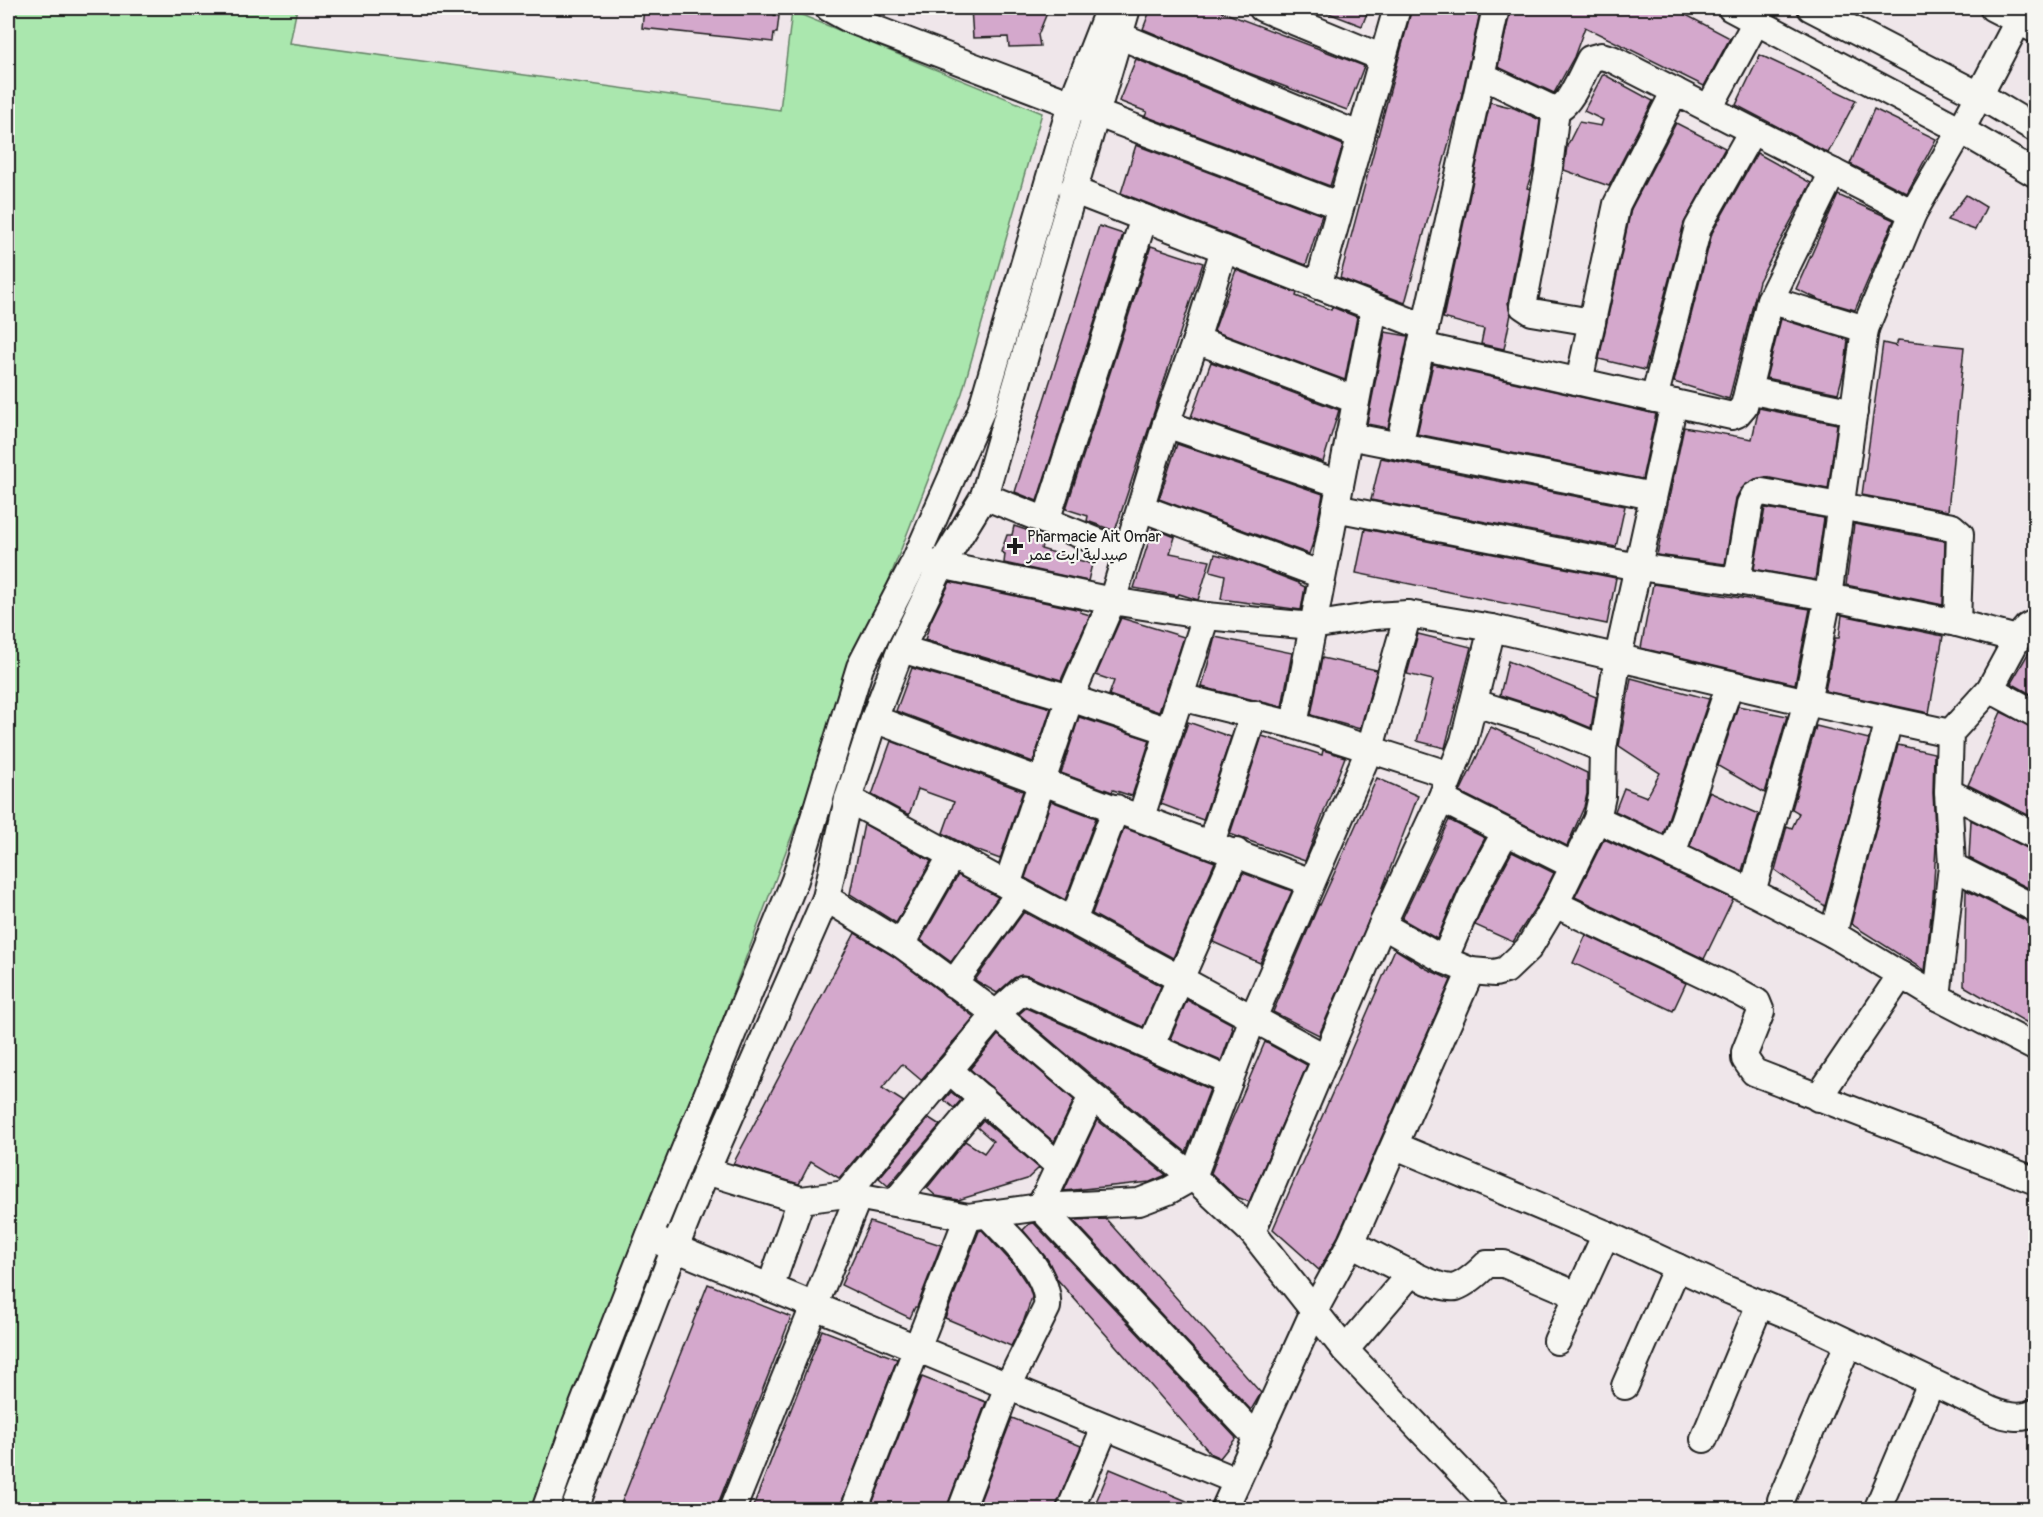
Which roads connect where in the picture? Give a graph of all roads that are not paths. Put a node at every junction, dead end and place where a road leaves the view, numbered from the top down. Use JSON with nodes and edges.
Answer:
{"nodes":[{"id":1,"x":829,"y":8,"type":"edge"},
{"id":2,"x":1126,"y":8,"type":"edge"},
{"id":3,"x":1262,"y":8,"type":"edge"},
{"id":4,"x":1397,"y":8,"type":"edge"},
{"id":5,"x":1496,"y":8,"type":"edge"},
{"id":6,"x":1731,"y":8,"type":"edge"},
{"id":7,"x":1811,"y":8,"type":"edge"},
{"id":8,"x":1993,"y":8,"type":"edge"},
{"id":9,"x":2026,"y":19,"type":"edge"},
{"id":10,"x":1757,"y":20,"type":"junction"},
{"id":11,"x":1110,"y":23,"type":"edge"},
{"id":12,"x":1383,"y":58,"type":"junction"},
{"id":13,"x":1481,"y":75,"type":"junction"},
{"id":14,"x":1675,"y":92,"type":"junction"},
{"id":15,"x":1979,"y":95,"type":"junction"},
{"id":16,"x":1071,"y":105,"type":"junction"},
{"id":17,"x":1709,"y":108,"type":"junction"},
{"id":18,"x":1556,"y":109,"type":"junction"},
{"id":19,"x":1096,"y":114,"type":"junction"},
{"id":20,"x":2036,"y":129,"type":"edge"},
{"id":21,"x":1961,"y":130,"type":"junction"},
{"id":22,"x":1752,"y":131,"type":"junction"},
{"id":23,"x":1360,"y":136,"type":"junction"},
{"id":24,"x":1833,"y":172,"type":"junction"},
{"id":25,"x":2036,"y":174,"type":"edge"},
{"id":26,"x":1072,"y":190,"type":"junction"},
{"id":27,"x":1340,"y":206,"type":"junction"},
{"id":28,"x":1913,"y":213,"type":"junction"},
{"id":29,"x":1144,"y":218,"type":"junction"},
{"id":30,"x":1224,"y":249,"type":"junction"},
{"id":31,"x":1318,"y":286,"type":"junction"},
{"id":32,"x":1770,"y":300,"type":"junction"},
{"id":33,"x":1374,"y":308,"type":"junction"},
{"id":34,"x":1592,"y":322,"type":"junction"},
{"id":35,"x":1865,"y":329,"type":"junction"},
{"id":36,"x":1423,"y":337,"type":"junction"},
{"id":37,"x":1196,"y":340,"type":"junction"},
{"id":38,"x":1579,"y":382,"type":"junction"},
{"id":39,"x":1748,"y":390,"type":"junction"},
{"id":40,"x":1356,"y":400,"type":"junction"},
{"id":41,"x":1664,"y":401,"type":"junction"},
{"id":42,"x":1854,"y":412,"type":"junction"},
{"id":43,"x":1166,"y":424,"type":"junction"},
{"id":44,"x":1349,"y":436,"type":"junction"},
{"id":45,"x":1399,"y":446,"type":"junction"},
{"id":46,"x":984,"y":496,"type":"junction"},
{"id":47,"x":1338,"y":496,"type":"junction"},
{"id":48,"x":1653,"y":496,"type":"junction"},
{"id":49,"x":1842,"y":507,"type":"junction"},
{"id":50,"x":1141,"y":508,"type":"junction"},
{"id":51,"x":1046,"y":521,"type":"junction"},
{"id":52,"x":1126,"y":553,"type":"junction"},
{"id":53,"x":915,"y":561,"type":"junction"},
{"id":54,"x":942,"y":564,"type":"junction"},
{"id":55,"x":1638,"y":567,"type":"junction"},
{"id":56,"x":1322,"y":575,"type":"junction"},
{"id":57,"x":1737,"y":580,"type":"junction"},
{"id":58,"x":1828,"y":597,"type":"junction"},
{"id":59,"x":1112,"y":601,"type":"junction"},
{"id":60,"x":1408,"y":614,"type":"junction"},
{"id":61,"x":1206,"y":616,"type":"junction"},
{"id":62,"x":1956,"y":623,"type":"junction"},
{"id":63,"x":1312,"y":626,"type":"junction"},
{"id":64,"x":1492,"y":628,"type":"junction"},
{"id":65,"x":2026,"y":630,"type":"edge"},
{"id":66,"x":901,"y":649,"type":"junction"},
{"id":67,"x":1618,"y":657,"type":"junction"},
{"id":68,"x":1730,"y":684,"type":"junction"},
{"id":69,"x":1990,"y":689,"type":"junction"},
{"id":70,"x":1180,"y":697,"type":"junction"},
{"id":71,"x":1070,"y":698,"type":"junction"},
{"id":72,"x":1807,"y":702,"type":"junction"},
{"id":73,"x":1475,"y":703,"type":"junction"},
{"id":74,"x":1254,"y":714,"type":"junction"},
{"id":75,"x":2036,"y":714,"type":"edge"},
{"id":76,"x":874,"y":719,"type":"junction"},
{"id":77,"x":1889,"y":720,"type":"junction"},
{"id":78,"x":1294,"y":725,"type":"junction"},
{"id":79,"x":1169,"y":731,"type":"junction"},
{"id":80,"x":1950,"y":733,"type":"junction"},
{"id":81,"x":1370,"y":748,"type":"junction"},
{"id":82,"x":1604,"y":749,"type":"junction"},
{"id":83,"x":1450,"y":775,"type":"junction"},
{"id":84,"x":1041,"y":781,"type":"junction"},
{"id":85,"x":1948,"y":792,"type":"junction"},
{"id":86,"x":848,"y":799,"type":"junction"},
{"id":87,"x":1441,"y":799,"type":"junction"},
{"id":88,"x":1116,"y":808,"type":"junction"},
{"id":89,"x":1141,"y":818,"type":"junction"},
{"id":90,"x":1597,"y":819,"type":"junction"},
{"id":91,"x":1505,"y":833,"type":"junction"},
{"id":92,"x":2036,"y":836,"type":"edge"},
{"id":93,"x":1211,"y":843,"type":"junction"},
{"id":94,"x":1236,"y":852,"type":"junction"},
{"id":95,"x":1672,"y":854,"type":"junction"},
{"id":96,"x":952,"y":855,"type":"junction"},
{"id":97,"x":1574,"y":866,"type":"junction"},
{"id":98,"x":1952,"y":866,"type":"junction"},
{"id":99,"x":1311,"y":882,"type":"junction"},
{"id":100,"x":1014,"y":889,"type":"junction"},
{"id":101,"x":1752,"y":892,"type":"junction"},
{"id":102,"x":826,"y":898,"type":"junction"},
{"id":103,"x":1555,"y":904,"type":"junction"},
{"id":104,"x":2036,"y":909,"type":"edge"},
{"id":105,"x":1073,"y":921,"type":"junction"},
{"id":106,"x":1382,"y":925,"type":"junction"},
{"id":107,"x":1833,"y":934,"type":"junction"},
{"id":108,"x":901,"y":944,"type":"junction"},
{"id":109,"x":1444,"y":960,"type":"junction"},
{"id":110,"x":1471,"y":971,"type":"junction"},
{"id":111,"x":1901,"y":975,"type":"junction"},
{"id":112,"x":1181,"y":979,"type":"junction"},
{"id":113,"x":953,"y":984,"type":"junction"},
{"id":114,"x":1937,"y":998,"type":"junction"},
{"id":115,"x":996,"y":1014,"type":"junction"},
{"id":116,"x":1253,"y":1018,"type":"junction"},
{"id":117,"x":1151,"y":1045,"type":"junction"},
{"id":118,"x":2036,"y":1048,"type":"edge"},
{"id":119,"x":1326,"y":1058,"type":"junction"},
{"id":120,"x":949,"y":1070,"type":"junction"},
{"id":121,"x":1229,"y":1081,"type":"junction"},
{"id":122,"x":1092,"y":1096,"type":"junction"},
{"id":123,"x":982,"y":1098,"type":"junction"},
{"id":124,"x":1818,"y":1098,"type":"junction"},
{"id":125,"x":1396,"y":1146,"type":"junction"},
{"id":126,"x":1059,"y":1166,"type":"junction"},
{"id":127,"x":706,"y":1171,"type":"junction"},
{"id":128,"x":1192,"y":1177,"type":"junction"},
{"id":129,"x":2036,"y":1181,"type":"edge"},
{"id":130,"x":852,"y":1196,"type":"junction"},
{"id":131,"x":801,"y":1200,"type":"junction"},
{"id":132,"x":894,"y":1202,"type":"junction"},
{"id":133,"x":1040,"y":1207,"type":"junction"},
{"id":134,"x":978,"y":1216,"type":"junction"},
{"id":135,"x":1252,"y":1232,"type":"junction"},
{"id":136,"x":1606,"y":1234,"type":"junction"},
{"id":137,"x":649,"y":1237,"type":"junction"},
{"id":138,"x":1352,"y":1243,"type":"junction"},
{"id":139,"x":675,"y":1248,"type":"junction"},
{"id":140,"x":1677,"y":1267,"type":"junction"},
{"id":141,"x":1411,"y":1273,"type":"junction"},
{"id":142,"x":770,"y":1288,"type":"junction"},
{"id":143,"x":1577,"y":1295,"type":"junction"},
{"id":144,"x":1761,"y":1304,"type":"junction"},
{"id":145,"x":814,"y":1306,"type":"junction"},
{"id":146,"x":1314,"y":1311,"type":"junction"},
{"id":147,"x":1557,"y":1341,"type":"dead end"},
{"id":148,"x":1848,"y":1344,"type":"junction"},
{"id":149,"x":917,"y":1348,"type":"junction"},
{"id":150,"x":1345,"y":1350,"type":"junction"},
{"id":151,"x":1931,"y":1383,"type":"junction"},
{"id":152,"x":1008,"y":1386,"type":"junction"},
{"id":153,"x":1625,"y":1386,"type":"dead end"},
{"id":154,"x":2036,"y":1412,"type":"edge"},
{"id":155,"x":1105,"y":1427,"type":"junction"},
{"id":156,"x":1257,"y":1438,"type":"junction"},
{"id":157,"x":1704,"y":1439,"type":"dead end"},
{"id":158,"x":1237,"y":1481,"type":"junction"},
{"id":159,"x":1781,"y":1500,"type":"dead end"},
{"id":160,"x":545,"y":1509,"type":"edge"},
{"id":161,"x":574,"y":1509,"type":"edge"},
{"id":162,"x":732,"y":1509,"type":"edge"},
{"id":163,"x":854,"y":1509,"type":"edge"},
{"id":164,"x":961,"y":1509,"type":"edge"},
{"id":165,"x":1070,"y":1509,"type":"edge"},
{"id":166,"x":1224,"y":1509,"type":"edge"},
{"id":167,"x":1497,"y":1509,"type":"edge"},
{"id":168,"x":1877,"y":1509,"type":"edge"}],
"edges":[{"from":1,"to":16,"type":"street"},
{"from":2,"to":11,"type":"street"},
{"from":3,"to":12,"type":"street"},
{"from":4,"to":12,"type":"street"},
{"from":5,"to":13,"type":"street"},
{"from":6,"to":10,"type":"street"},
{"from":7,"to":15,"type":"street"},
{"from":8,"to":9,"type":"street"},
{"from":9,"to":15,"type":"street"},
{"from":10,"to":17,"type":"street"},
{"from":10,"to":21,"type":"street"},
{"from":11,"to":16,"type":"street"},
{"from":11,"to":19,"type":"street"},
{"from":11,"to":23,"type":"street"},
{"from":12,"to":23,"type":"street"},
{"from":13,"to":18,"type":"street"},
{"from":13,"to":36,"type":"street"},
{"from":14,"to":17,"type":"street"},
{"from":14,"to":18,"type":"street"},
{"from":14,"to":34,"type":"street"},
{"from":15,"to":20,"type":"street"},
{"from":15,"to":21,"type":"street"},
{"from":16,"to":19,"type":"street"},
{"from":16,"to":53,"type":"street"},
{"from":17,"to":22,"type":"street"},
{"from":18,"to":34,"type":"street"},
{"from":19,"to":26,"type":"street"},
{"from":19,"to":27,"type":"street"},
{"from":21,"to":25,"type":"street"},
{"from":21,"to":28,"type":"street"},
{"from":22,"to":24,"type":"street"},
{"from":22,"to":41,"type":"street"},
{"from":23,"to":27,"type":"street"},
{"from":24,"to":28,"type":"street"},
{"from":24,"to":32,"type":"street"},
{"from":26,"to":29,"type":"street"},
{"from":26,"to":46,"type":"street"},
{"from":27,"to":31,"type":"street"},
{"from":28,"to":35,"type":"street"},
{"from":29,"to":30,"type":"street"},
{"from":29,"to":51,"type":"street"},
{"from":30,"to":31,"type":"street"},
{"from":30,"to":37,"type":"street"},
{"from":31,"to":33,"type":"street"},
{"from":32,"to":35,"type":"street"},
{"from":32,"to":39,"type":"street"},
{"from":33,"to":36,"type":"street"},
{"from":33,"to":40,"type":"street"},
{"from":34,"to":38,"type":"street"},
{"from":35,"to":42,"type":"street"},
{"from":36,"to":38,"type":"street"},
{"from":36,"to":45,"type":"street"},
{"from":37,"to":40,"type":"street"},
{"from":37,"to":43,"type":"street"},
{"from":38,"to":41,"type":"street"},
{"from":39,"to":41,"type":"street"},
{"from":39,"to":42,"type":"street"},
{"from":40,"to":44,"type":"street"},
{"from":41,"to":48,"type":"street"},
{"from":42,"to":49,"type":"street"},
{"from":43,"to":47,"type":"street"},
{"from":43,"to":50,"type":"street"},
{"from":44,"to":45,"type":"street"},
{"from":44,"to":47,"type":"street"},
{"from":45,"to":48,"type":"street"},
{"from":46,"to":51,"type":"street"},
{"from":46,"to":54,"type":"street"},
{"from":47,"to":55,"type":"street"},
{"from":47,"to":56,"type":"street"},
{"from":48,"to":55,"type":"street"},
{"from":49,"to":57,"type":"street"},
{"from":49,"to":58,"type":"street"},
{"from":49,"to":62,"type":"street"},
{"from":50,"to":52,"type":"street"},
{"from":50,"to":56,"type":"street"},
{"from":51,"to":52,"type":"street"},
{"from":52,"to":59,"type":"street"},
{"from":53,"to":54,"type":"street"},
{"from":53,"to":137,"type":"street"},
{"from":54,"to":59,"type":"street"},
{"from":54,"to":66,"type":"street"},
{"from":55,"to":57,"type":"street"},
{"from":55,"to":67,"type":"street"},
{"from":56,"to":63,"type":"street"},
{"from":57,"to":58,"type":"street"},
{"from":58,"to":62,"type":"street"},
{"from":58,"to":72,"type":"street"},
{"from":59,"to":61,"type":"street"},
{"from":59,"to":71,"type":"street"},
{"from":60,"to":63,"type":"street"},
{"from":60,"to":64,"type":"street"},
{"from":60,"to":81,"type":"street"},
{"from":61,"to":63,"type":"street"},
{"from":61,"to":70,"type":"street"},
{"from":62,"to":65,"type":"street"},
{"from":63,"to":78,"type":"street"},
{"from":64,"to":67,"type":"street"},
{"from":64,"to":73,"type":"street"},
{"from":65,"to":69,"type":"street"},
{"from":66,"to":71,"type":"street"},
{"from":66,"to":76,"type":"street"},
{"from":67,"to":68,"type":"street"},
{"from":67,"to":82,"type":"street"},
{"from":68,"to":72,"type":"street"},
{"from":68,"to":95,"type":"street"},
{"from":69,"to":75,"type":"street"},
{"from":69,"to":80,"type":"street"},
{"from":70,"to":74,"type":"street"},
{"from":70,"to":79,"type":"street"},
{"from":71,"to":79,"type":"street"},
{"from":71,"to":84,"type":"street"},
{"from":72,"to":77,"type":"street"},
{"from":72,"to":101,"type":"street"},
{"from":73,"to":82,"type":"street"},
{"from":73,"to":83,"type":"street"},
{"from":74,"to":78,"type":"street"},
{"from":74,"to":93,"type":"street"},
{"from":76,"to":84,"type":"street"},
{"from":76,"to":86,"type":"street"},
{"from":77,"to":80,"type":"street"},
{"from":77,"to":107,"type":"street"},
{"from":78,"to":81,"type":"street"},
{"from":79,"to":89,"type":"street"},
{"from":80,"to":85,"type":"street"},
{"from":81,"to":83,"type":"street"},
{"from":81,"to":99,"type":"street"},
{"from":82,"to":90,"type":"street"},
{"from":83,"to":87,"type":"street"},
{"from":84,"to":88,"type":"street"},
{"from":84,"to":100,"type":"street"},
{"from":85,"to":92,"type":"street"},
{"from":85,"to":98,"type":"street"},
{"from":86,"to":96,"type":"street"},
{"from":86,"to":102,"type":"street"},
{"from":87,"to":91,"type":"street"},
{"from":87,"to":106,"type":"street"},
{"from":88,"to":89,"type":"street"},
{"from":88,"to":105,"type":"street"},
{"from":89,"to":93,"type":"street"},
{"from":90,"to":95,"type":"street"},
{"from":90,"to":97,"type":"street"},
{"from":91,"to":97,"type":"street"},
{"from":91,"to":109,"type":"street"},
{"from":93,"to":94,"type":"street"},
{"from":94,"to":99,"type":"street"},
{"from":94,"to":112,"type":"street"},
{"from":95,"to":101,"type":"street"},
{"from":96,"to":100,"type":"street"},
{"from":96,"to":108,"type":"street"},
{"from":97,"to":103,"type":"street"},
{"from":98,"to":104,"type":"street"},
{"from":98,"to":114,"type":"street"},
{"from":99,"to":116,"type":"street"},
{"from":100,"to":105,"type":"street"},
{"from":100,"to":113,"type":"street"},
{"from":101,"to":107,"type":"street"},
{"from":102,"to":108,"type":"street"},
{"from":102,"to":127,"type":"street"},
{"from":103,"to":110,"type":"street"},
{"from":103,"to":124,"type":"street"},
{"from":105,"to":112,"type":"street"},
{"from":106,"to":109,"type":"street"},
{"from":106,"to":119,"type":"street"},
{"from":107,"to":111,"type":"street"},
{"from":108,"to":113,"type":"street"},
{"from":109,"to":110,"type":"street"},
{"from":110,"to":125,"type":"street"},
{"from":111,"to":114,"type":"street"},
{"from":111,"to":124,"type":"street"},
{"from":112,"to":116,"type":"street"},
{"from":112,"to":117,"type":"street"},
{"from":113,"to":115,"type":"street"},
{"from":114,"to":118,"type":"street"},
{"from":115,"to":117,"type":"street"},
{"from":115,"to":120,"type":"street"},
{"from":115,"to":122,"type":"street"},
{"from":116,"to":119,"type":"street"},
{"from":116,"to":121,"type":"street"},
{"from":117,"to":121,"type":"street"},
{"from":119,"to":135,"type":"street"},
{"from":120,"to":123,"type":"street"},
{"from":120,"to":130,"type":"street"},
{"from":121,"to":128,"type":"street"},
{"from":122,"to":126,"type":"street"},
{"from":122,"to":128,"type":"street"},
{"from":123,"to":126,"type":"street"},
{"from":123,"to":132,"type":"street"},
{"from":124,"to":129,"type":"street"},
{"from":125,"to":136,"type":"street"},
{"from":125,"to":138,"type":"street"},
{"from":126,"to":133,"type":"street"},
{"from":127,"to":131,"type":"street"},
{"from":127,"to":139,"type":"street"},
{"from":128,"to":133,"type":"street"},
{"from":128,"to":135,"type":"street"},
{"from":130,"to":131,"type":"street"},
{"from":130,"to":132,"type":"street"},
{"from":130,"to":145,"type":"street"},
{"from":131,"to":142,"type":"street"},
{"from":132,"to":134,"type":"street"},
{"from":133,"to":134,"type":"street"},
{"from":133,"to":156,"type":"street"},
{"from":134,"to":149,"type":"street"},
{"from":134,"to":152,"type":"street"},
{"from":135,"to":146,"type":"street"},
{"from":136,"to":140,"type":"street"},
{"from":136,"to":143,"type":"street"},
{"from":137,"to":139,"type":"street"},
{"from":137,"to":160,"type":"street"},
{"from":138,"to":141,"type":"street"},
{"from":138,"to":146,"type":"street"},
{"from":139,"to":142,"type":"street"},
{"from":139,"to":161,"type":"street"},
{"from":140,"to":144,"type":"street"},
{"from":140,"to":153,"type":"street"},
{"from":141,"to":143,"type":"street"},
{"from":141,"to":150,"type":"street"},
{"from":142,"to":145,"type":"street"},
{"from":143,"to":147,"type":"street"},
{"from":144,"to":148,"type":"street"},
{"from":144,"to":157,"type":"street"},
{"from":145,"to":149,"type":"street"},
{"from":145,"to":162,"type":"street"},
{"from":146,"to":150,"type":"street"},
{"from":146,"to":156,"type":"street"},
{"from":148,"to":151,"type":"street"},
{"from":148,"to":159,"type":"street"},
{"from":149,"to":152,"type":"street"},
{"from":149,"to":163,"type":"street"},
{"from":150,"to":167,"type":"street"},
{"from":151,"to":154,"type":"street"},
{"from":151,"to":168,"type":"street"},
{"from":152,"to":155,"type":"street"},
{"from":152,"to":164,"type":"street"},
{"from":155,"to":158,"type":"street"},
{"from":155,"to":165,"type":"street"},
{"from":156,"to":158,"type":"street"},
{"from":158,"to":166,"type":"street"}]}
